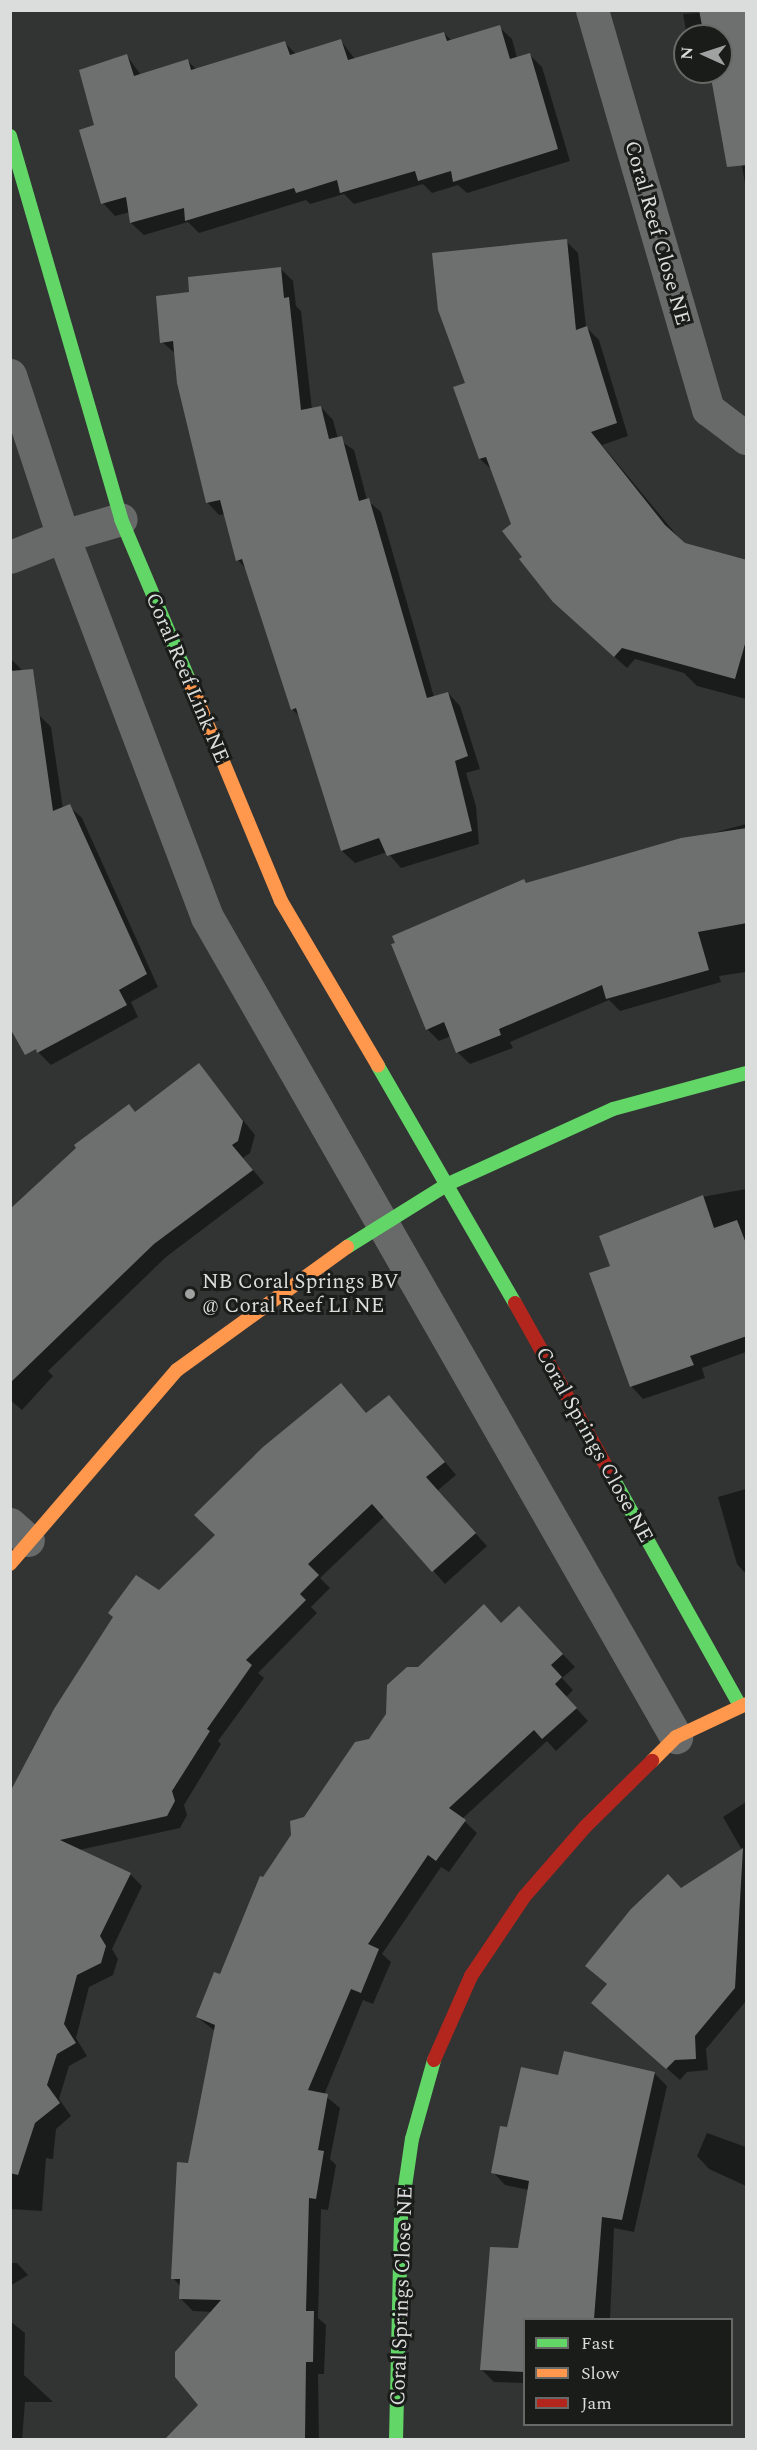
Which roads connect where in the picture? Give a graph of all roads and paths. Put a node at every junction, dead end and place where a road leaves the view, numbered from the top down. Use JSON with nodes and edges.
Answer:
{"nodes":[{"id":1,"x":592,"y":10,"type":"edge"},
{"id":2,"x":10,"y":136,"type":"edge"},
{"id":3,"x":10,"y":375,"type":"edge"},
{"id":4,"x":747,"y":438,"type":"edge"},
{"id":5,"x":121,"y":519,"type":"junction"},
{"id":6,"x":63,"y":536,"type":"junction"},
{"id":7,"x":10,"y":557,"type":"edge"},
{"id":8,"x":747,"y":1072,"type":"edge"},
{"id":9,"x":448,"y":1184,"type":"junction"},
{"id":10,"x":379,"y":1224,"type":"junction"},
{"id":11,"x":16,"y":1543,"type":"edge"},
{"id":12,"x":743,"y":1705,"type":"edge"},
{"id":13,"x":676,"y":1737,"type":"junction"},
{"id":14,"x":396,"y":2439,"type":"edge"}],
"edges":[{"from":1,"to":4,"type":"street","name":"Coral Reef Close NE"},
{"from":2,"to":5,"type":"street","name":"Coral Reef Link NE"},
{"from":3,"to":6,"type":"street"},
{"from":5,"to":6,"type":"street"},
{"from":5,"to":9,"type":"street","name":"Coral Reef Link NE"},
{"from":6,"to":7,"type":"street"},
{"from":6,"to":10,"type":"street"},
{"from":8,"to":9,"type":"street"},
{"from":9,"to":10,"type":"street"},
{"from":9,"to":12,"type":"street","name":"Coral Springs Close NE"},
{"from":10,"to":11,"type":"street"},
{"from":10,"to":13,"type":"street"},
{"from":12,"to":13,"type":"street","name":"Coral Springs Close NE"},
{"from":13,"to":14,"type":"street","name":"Coral Springs Close NE"}]}
